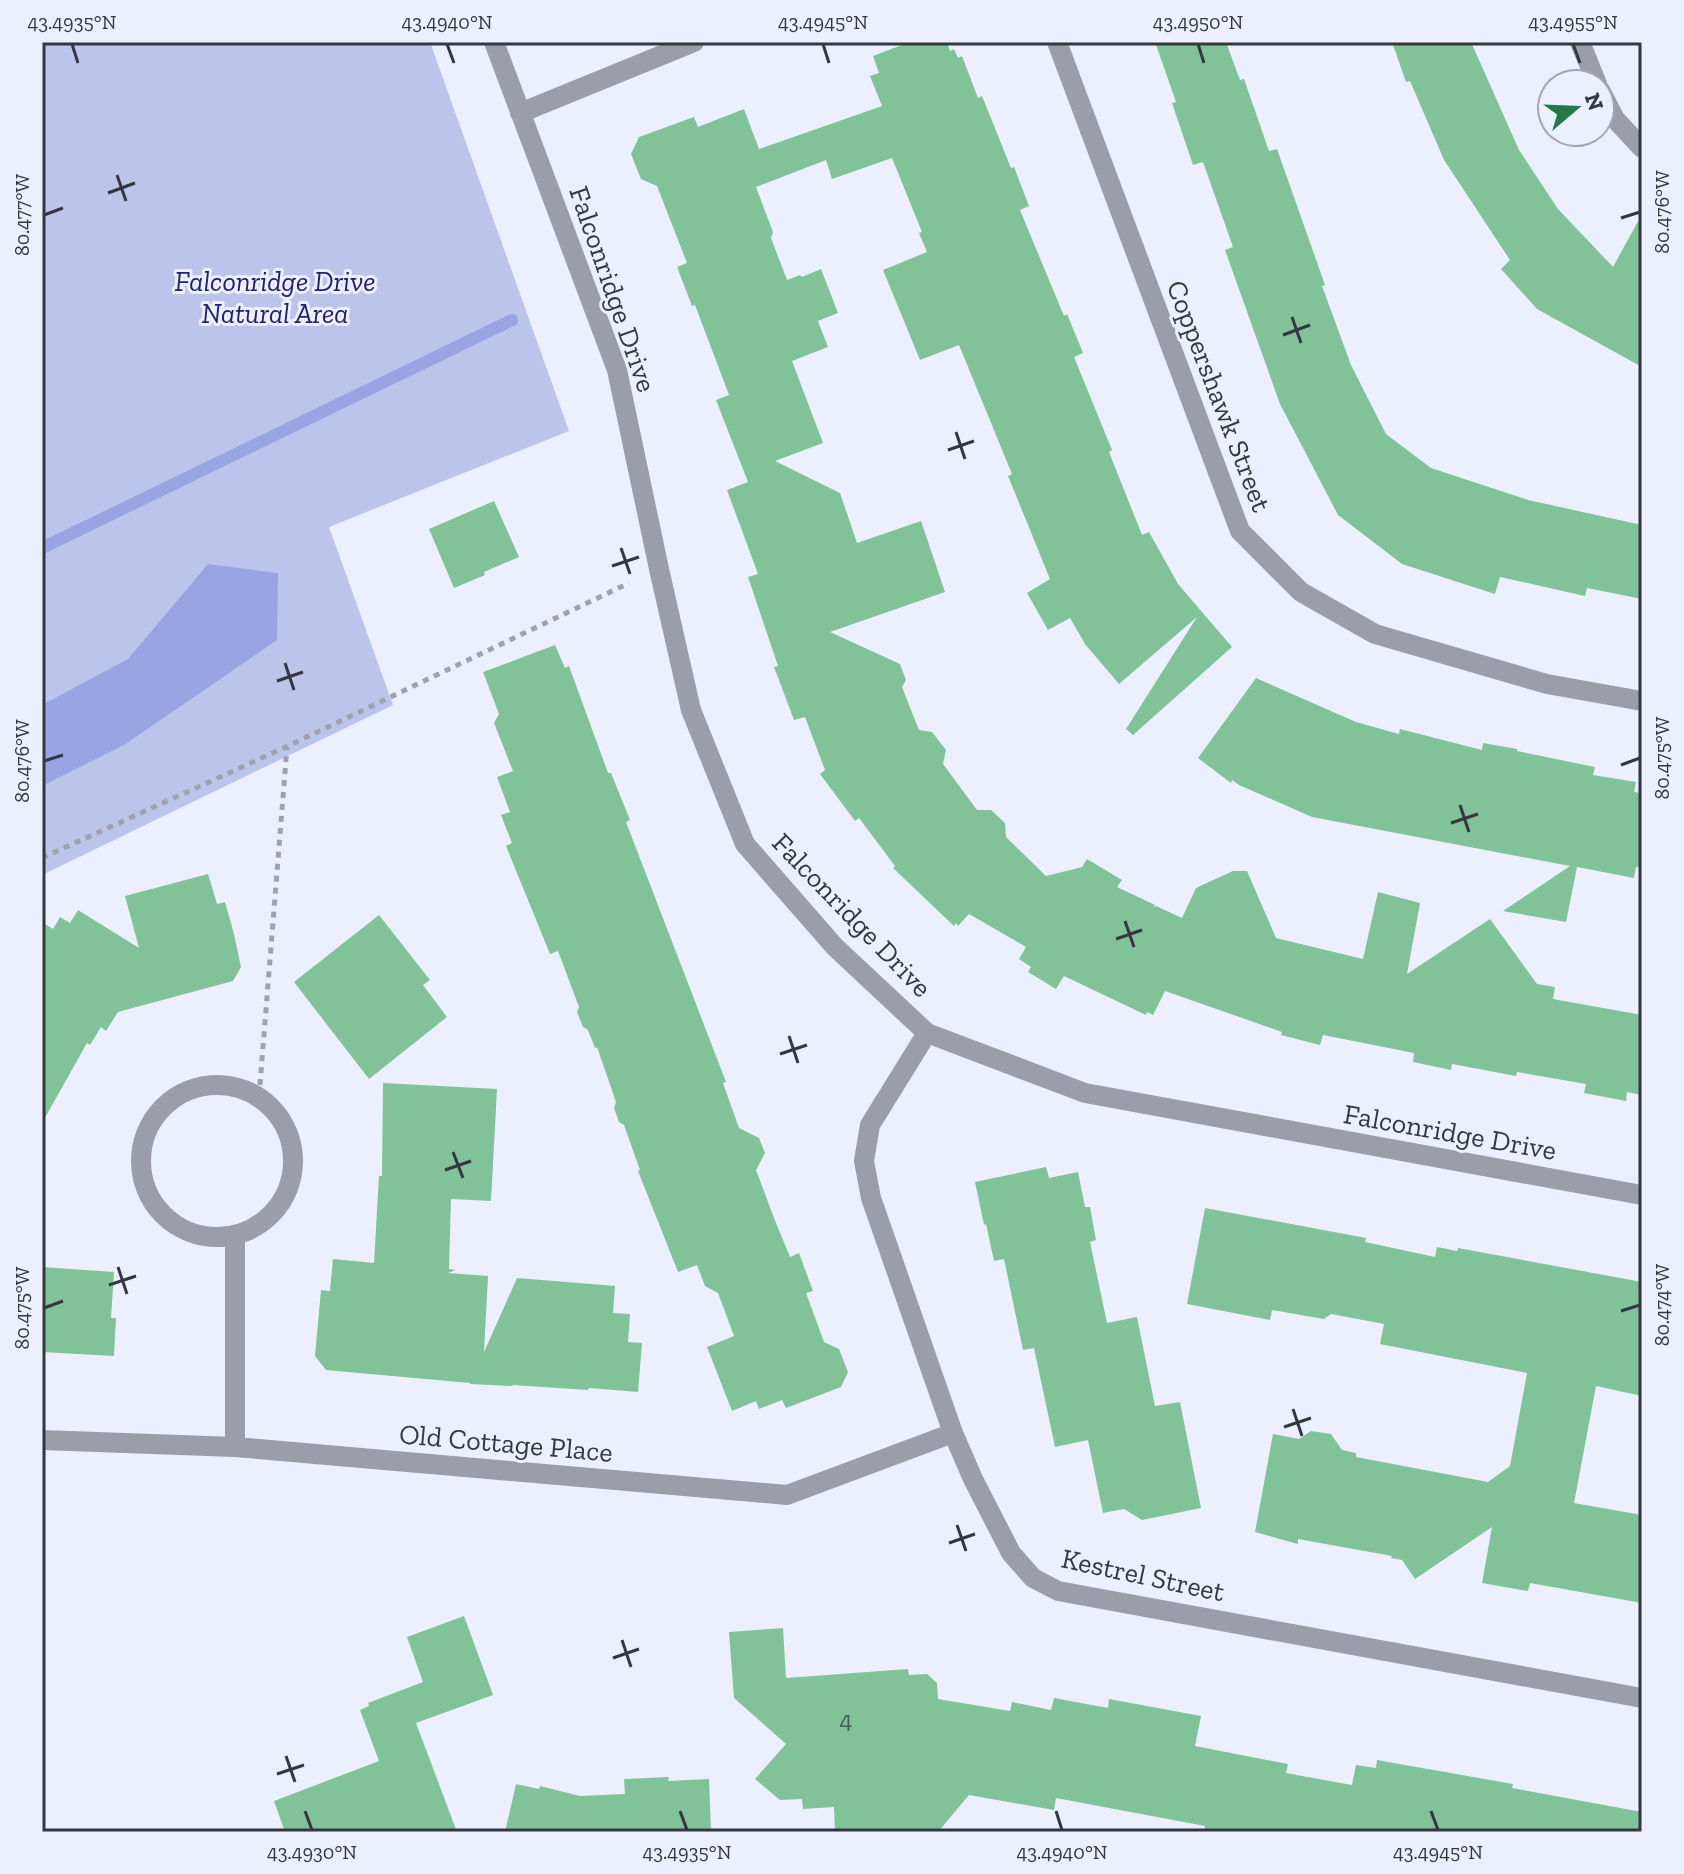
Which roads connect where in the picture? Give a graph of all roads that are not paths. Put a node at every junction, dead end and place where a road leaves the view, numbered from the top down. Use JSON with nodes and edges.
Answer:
{"nodes":[{"id":1,"x":494,"y":42,"type":"edge"},
{"id":2,"x":694,"y":42,"type":"edge"},
{"id":3,"x":1057,"y":42,"type":"edge"},
{"id":4,"x":1580,"y":42,"type":"edge"},
{"id":5,"x":1591,"y":68,"type":"edge"},
{"id":6,"x":520,"y":113,"type":"junction"},
{"id":7,"x":1616,"y":120,"type":"edge"},
{"id":8,"x":1642,"y":148,"type":"edge"},
{"id":9,"x":1642,"y":701,"type":"edge"},
{"id":10,"x":927,"y":1033,"type":"junction"},
{"id":11,"x":1642,"y":1195,"type":"edge"},
{"id":12,"x":235,"y":1235,"type":"junction"},
{"id":13,"x":953,"y":1433,"type":"junction"},
{"id":14,"x":42,"y":1440,"type":"edge"},
{"id":15,"x":235,"y":1447,"type":"junction"},
{"id":16,"x":1642,"y":1698,"type":"edge"}],
"edges":[{"from":1,"to":6,"type":"street","name":"Falconridge Drive"},
{"from":2,"to":6,"type":"street"},
{"from":3,"to":9,"type":"street","name":"Coppershawk Street"},
{"from":4,"to":5,"type":"street"},
{"from":6,"to":10,"type":"street","name":"Falconridge Drive"},
{"from":7,"to":8,"type":"street"},
{"from":10,"to":11,"type":"street","name":"Falconridge Drive"},
{"from":10,"to":13,"type":"street","name":"Kestrel Street"},
{"from":12,"to":12,"type":"street"},
{"from":12,"to":15,"type":"street"},
{"from":13,"to":15,"type":"street","name":"Old Cottage Place"},
{"from":13,"to":16,"type":"street","name":"Kestrel Street"},
{"from":14,"to":15,"type":"street","name":"Old Cottage Place"}]}
